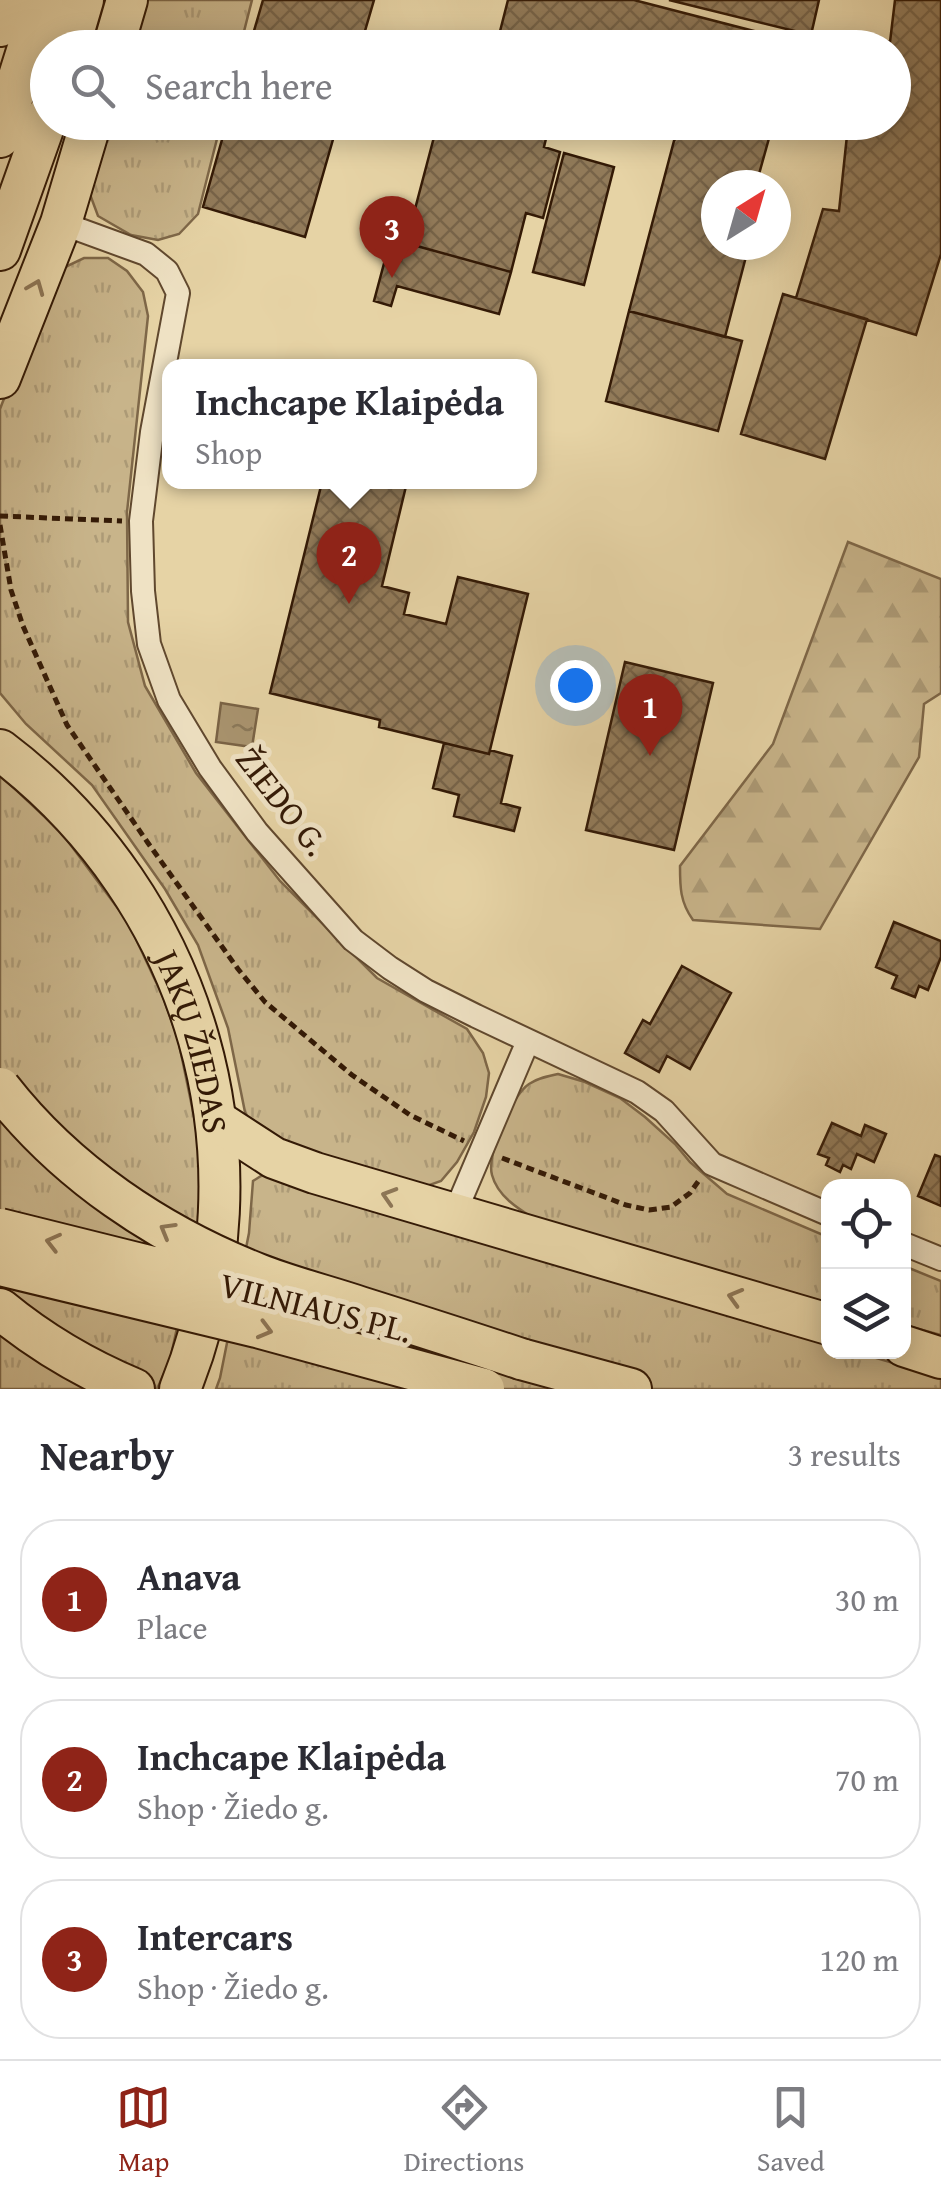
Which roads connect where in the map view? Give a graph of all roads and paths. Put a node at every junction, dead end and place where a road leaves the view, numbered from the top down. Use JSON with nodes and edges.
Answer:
{"nodes":[{"id":1,"x":8,"y":0,"type":"edge"},
{"id":2,"x":44,"y":0,"type":"edge"},
{"id":3,"x":84,"y":0,"type":"edge"},
{"id":4,"x":126,"y":0,"type":"edge"},
{"id":5,"x":0,"y":26,"type":"edge"},
{"id":6,"x":39,"y":30,"type":"edge"},
{"id":7,"x":75,"y":30,"type":"edge"},
{"id":8,"x":117,"y":30,"type":"edge"},
{"id":9,"x":30,"y":90,"type":"edge"},
{"id":10,"x":25,"y":122,"type":"edge"},
{"id":11,"x":85,"y":140,"type":"edge"},
{"id":12,"x":61,"y":223,"type":"junction"},
{"id":13,"x":0,"y":250,"type":"edge"},
{"id":14,"x":166,"y":359,"type":"edge"},
{"id":15,"x":0,"y":378,"type":"edge"},
{"id":16,"x":162,"y":379,"type":"edge"},
{"id":17,"x":0,"y":516,"type":"edge"},
{"id":18,"x":142,"y":521,"type":"junction"},
{"id":19,"x":0,"y":525,"type":"edge"},
{"id":20,"x":0,"y":721,"type":"edge"},
{"id":21,"x":12,"y":759,"type":"edge"},
{"id":22,"x":528,"y":1041,"type":"junction"},
{"id":23,"x":0,"y":1088,"type":"edge"},
{"id":24,"x":216,"y":1121,"type":"junction"},
{"id":25,"x":482,"y":1150,"type":"junction"},
{"id":26,"x":712,"y":1164,"type":"junction"},
{"id":27,"x":821,"y":1211,"type":"edge"},
{"id":28,"x":454,"y":1215,"type":"junction"},
{"id":29,"x":0,"y":1228,"type":"edge"},
{"id":30,"x":911,"y":1247,"type":"edge"},
{"id":31,"x":941,"y":1259,"type":"edge"},
{"id":32,"x":0,"y":1265,"type":"edge"},
{"id":33,"x":0,"y":1309,"type":"edge"},
{"id":34,"x":821,"y":1322,"type":"edge"},
{"id":35,"x":911,"y":1348,"type":"edge"},
{"id":36,"x":521,"y":1358,"type":"junction"},
{"id":37,"x":941,"y":1358,"type":"edge"},
{"id":38,"x":134,"y":1389,"type":"edge"},
{"id":39,"x":180,"y":1389,"type":"edge"},
{"id":40,"x":484,"y":1389,"type":"edge"},
{"id":41,"x":631,"y":1389,"type":"edge"}],
"edges":[{"from":1,"to":5,"type":"highway"},
{"from":2,"to":6,"type":"highway"},
{"from":3,"to":7,"type":"highway"},
{"from":4,"to":8,"type":"highway"},
{"from":9,"to":10,"type":"highway"},
{"from":10,"to":13,"type":"highway"},
{"from":11,"to":12,"type":"highway"},
{"from":12,"to":14,"type":"street","name":"ŽIEDO G."},
{"from":15,"to":12,"type":"highway","one_way":true},
{"from":16,"to":18,"type":"street","name":"ŽIEDO G."},
{"from":17,"to":18,"type":"path"},
{"from":18,"to":22,"type":"street","name":"ŽIEDO G."},
{"from":19,"to":25,"type":"path"},
{"from":20,"to":21,"type":"highway","name":"JAKŲ ŽIEDAS"},
{"from":21,"to":24,"type":"highway","name":"JAKŲ ŽIEDAS"},
{"from":22,"to":25,"type":"street"},
{"from":22,"to":26,"type":"street","name":"ŽIEDO G."},
{"from":36,"to":23,"type":"highway","one_way":true,"bridge":true},
{"from":28,"to":24,"type":"highway","one_way":true},
{"from":24,"to":39,"type":"highway","name":"JAKŲ ŽIEDAS"},
{"from":25,"to":26,"type":"path"},
{"from":25,"to":28,"type":"street"},
{"from":26,"to":27,"type":"street","name":"ŽIEDO G."},
{"from":34,"to":28,"type":"highway","one_way":true},
{"from":36,"to":29,"type":"highway","name":"VILNIAUS PL.","one_way":true,"bridge":true},
{"from":30,"to":31,"type":"street"},
{"from":32,"to":40,"type":"highway","name":"VILNIAUS PL.","one_way":true,"bridge":true},
{"from":33,"to":38,"type":"highway"},
{"from":35,"to":37,"type":"highway"},
{"from":36,"to":41,"type":"highway","name":"VILNIAUS PL."}]}
